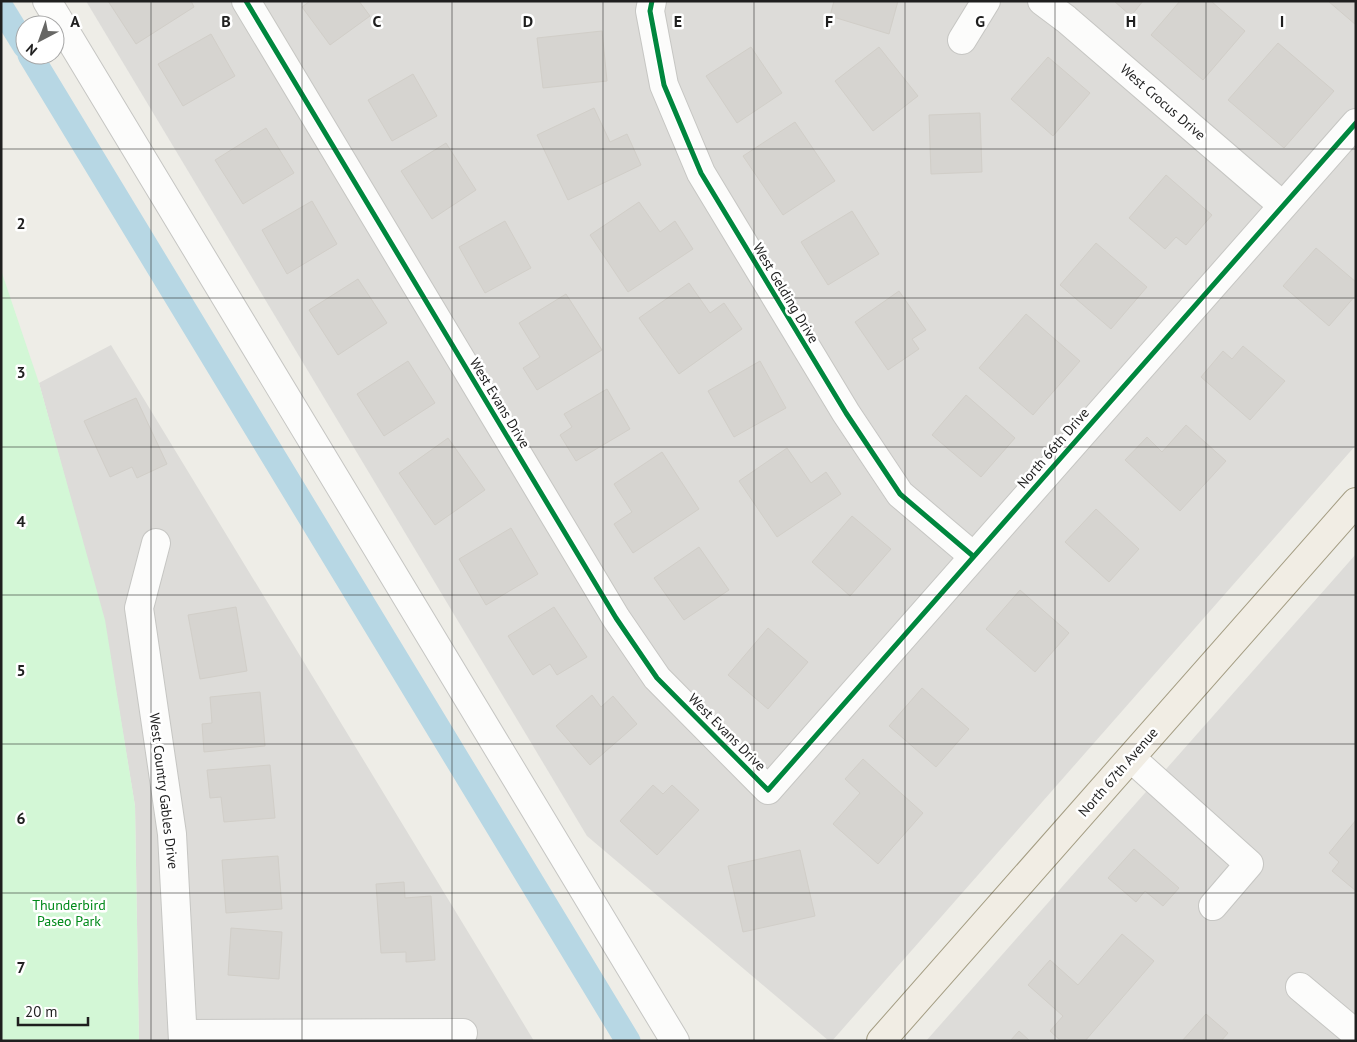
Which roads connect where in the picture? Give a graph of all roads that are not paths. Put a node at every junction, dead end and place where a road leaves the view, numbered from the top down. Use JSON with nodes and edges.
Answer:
{"nodes":[{"id":1,"x":47,"y":1,"type":"edge"},
{"id":2,"x":246,"y":1,"type":"edge"},
{"id":3,"x":652,"y":1,"type":"edge"},
{"id":4,"x":986,"y":1,"type":"edge"},
{"id":5,"x":1042,"y":1,"type":"edge"},
{"id":6,"x":962,"y":40,"type":"dead end"},
{"id":7,"x":1356,"y":123,"type":"edge"},
{"id":8,"x":1282,"y":205,"type":"junction"},
{"id":9,"x":1356,"y":502,"type":"edge"},
{"id":10,"x":156,"y":544,"type":"dead end"},
{"id":11,"x":974,"y":556,"type":"junction"},
{"id":12,"x":1131,"y":758,"type":"junction"},
{"id":13,"x":768,"y":790,"type":"joint"},
{"id":14,"x":1213,"y":906,"type":"dead end"},
{"id":15,"x":1300,"y":987,"type":"dead end"},
{"id":16,"x":463,"y":1032,"type":"dead end"},
{"id":17,"x":1356,"y":1034,"type":"edge"},
{"id":18,"x":183,"y":1038,"type":"edge"},
{"id":19,"x":675,"y":1041,"type":"edge"},
{"id":20,"x":881,"y":1041,"type":"edge"}],
"edges":[{"from":1,"to":19,"type":"street"},
{"from":2,"to":13,"type":"street","name":"West Evans Drive"},
{"from":3,"to":11,"type":"street","name":"West Gelding Drive"},
{"from":4,"to":6,"type":"street"},
{"from":5,"to":8,"type":"street","name":"West Crocus Drive"},
{"from":7,"to":8,"type":"street","name":"North 66th Drive"},
{"from":8,"to":11,"type":"street","name":"North 66th Drive"},
{"from":9,"to":12,"type":"main road","name":"North 67th Avenue"},
{"from":10,"to":18,"type":"street","name":"West Country Gables Drive"},
{"from":11,"to":13,"type":"street","name":"North 66th Drive"},
{"from":12,"to":14,"type":"street"},
{"from":12,"to":20,"type":"main road","name":"North 67th Avenue"},
{"from":15,"to":17,"type":"street"},
{"from":16,"to":18,"type":"street"}]}
